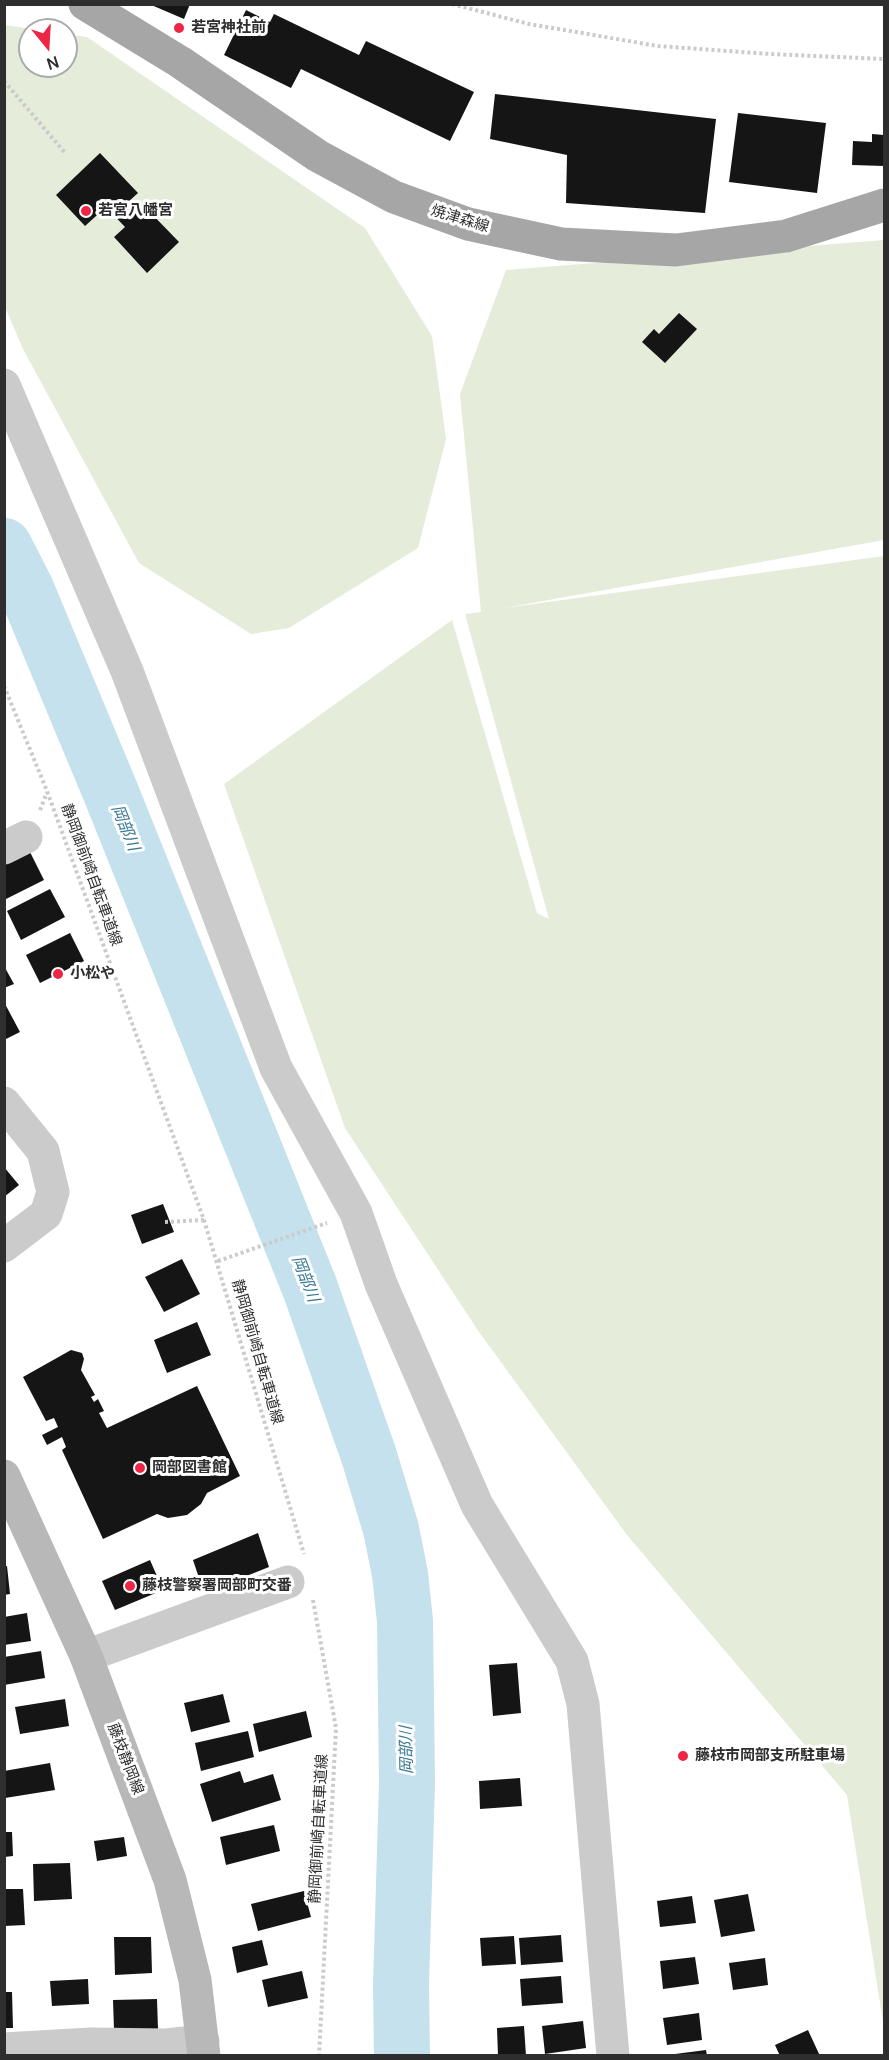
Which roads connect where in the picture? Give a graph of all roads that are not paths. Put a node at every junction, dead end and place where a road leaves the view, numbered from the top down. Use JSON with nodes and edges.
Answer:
{"nodes":[{"id":1,"x":85,"y":4,"type":"edge"},
{"id":2,"x":885,"y":205,"type":"edge"},
{"id":3,"x":4,"y":385,"type":"edge"},
{"id":4,"x":4,"y":1103,"type":"edge"},
{"id":5,"x":4,"y":1246,"type":"edge"},
{"id":6,"x":4,"y":1476,"type":"edge"},
{"id":7,"x":301,"y":1575,"type":"road end"},
{"id":8,"x":86,"y":1656,"type":"junction"},
{"id":9,"x":204,"y":2048,"type":"edge"},
{"id":10,"x":4,"y":2049,"type":"edge"},
{"id":11,"x":613,"y":2055,"type":"edge"}],
"edges":[{"from":1,"to":2,"type":"main road","name":"焼津森線"},
{"from":3,"to":11,"type":"street"},
{"from":4,"to":5,"type":"street"},
{"from":6,"to":8,"type":"main road","name":"藤枝静岡線"},
{"from":7,"to":8,"type":"street"},
{"from":8,"to":9,"type":"main road","name":"藤枝静岡線"},
{"from":9,"to":10,"type":"street"}]}
